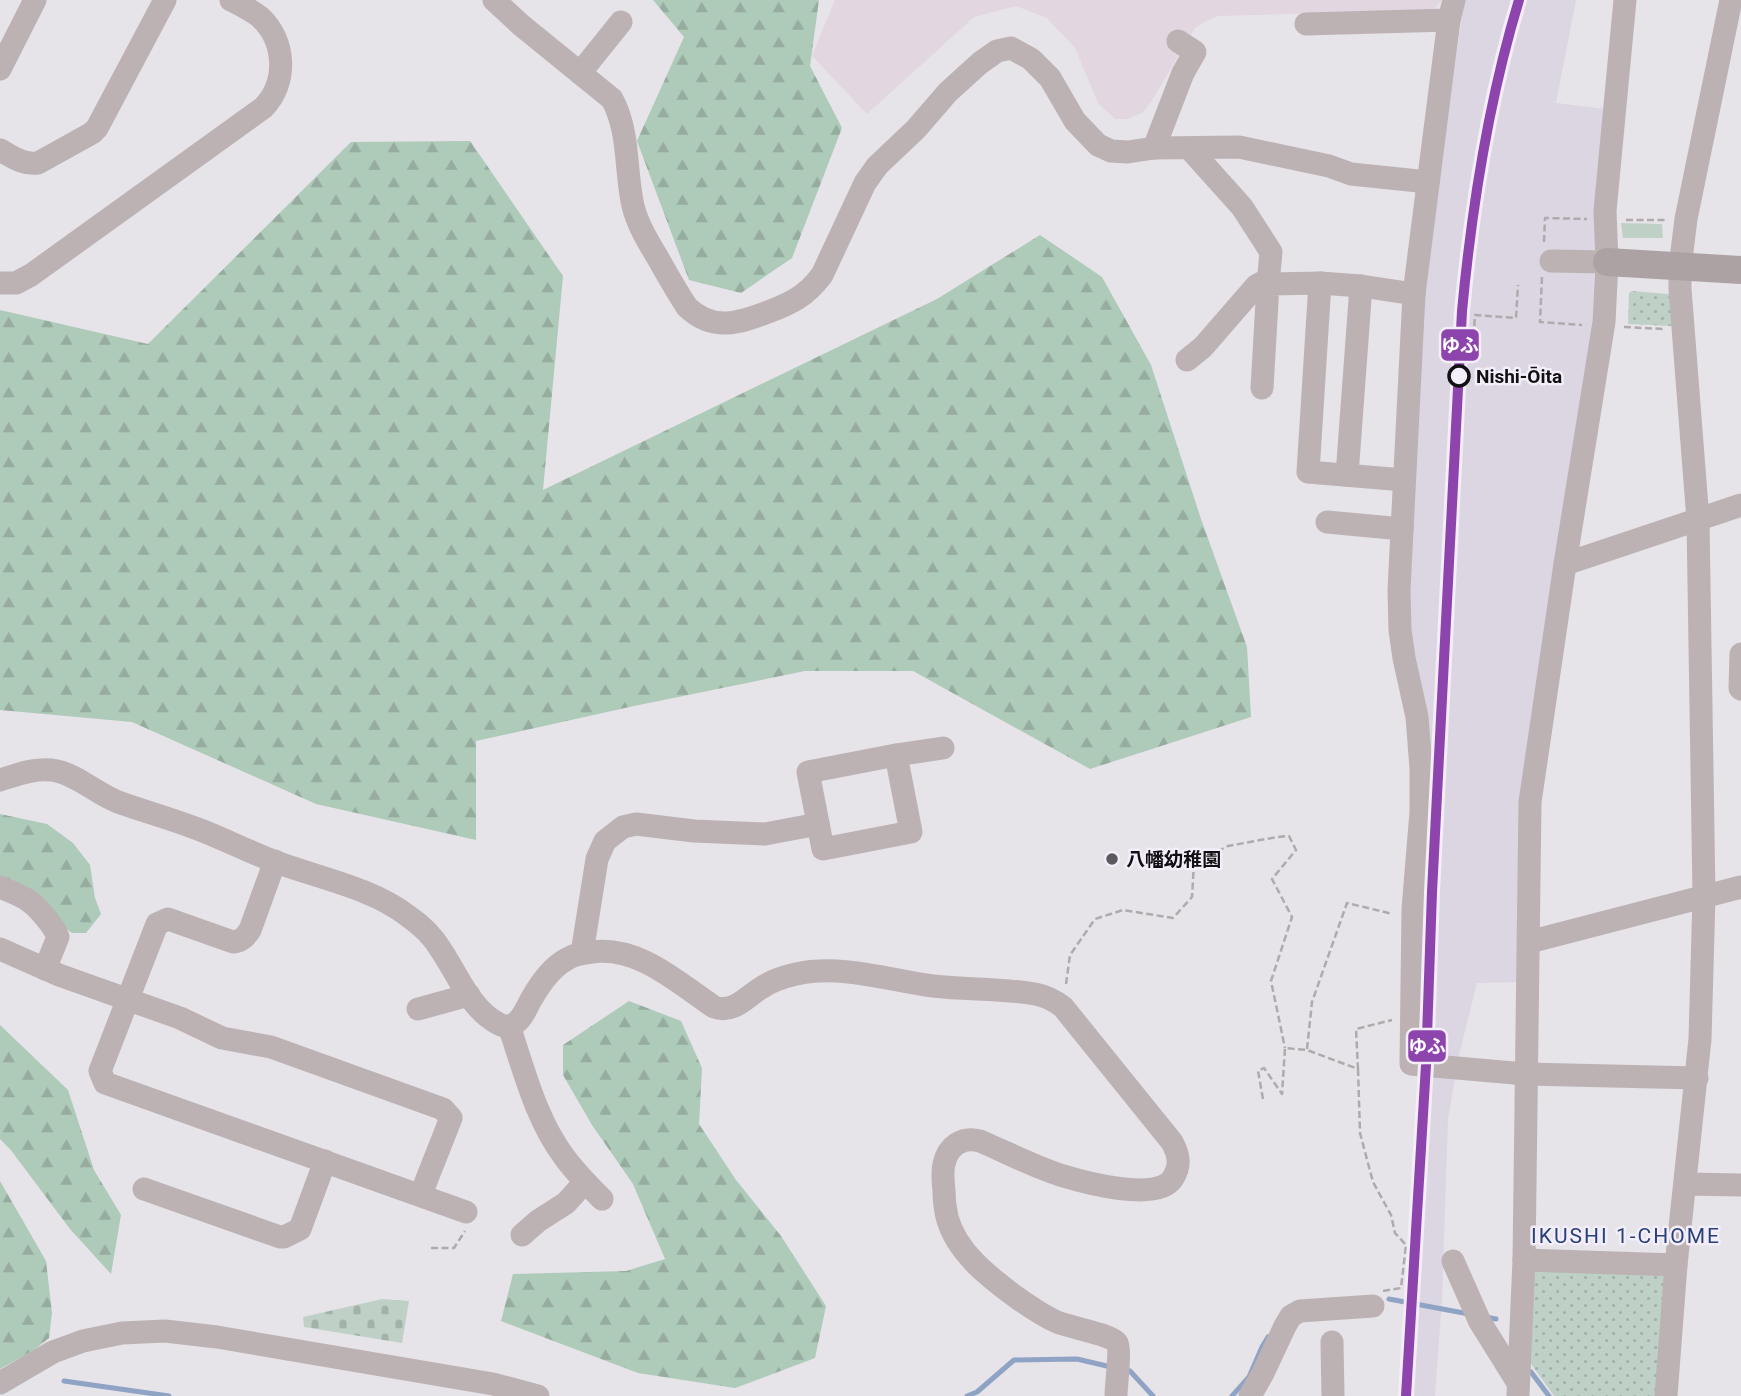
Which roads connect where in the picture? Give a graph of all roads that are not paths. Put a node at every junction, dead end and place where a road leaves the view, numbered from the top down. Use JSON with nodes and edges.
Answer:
{"nodes":[{"id":1,"x":34,"y":0,"type":"edge"},
{"id":2,"x":165,"y":0,"type":"edge"},
{"id":3,"x":231,"y":0,"type":"edge"},
{"id":4,"x":494,"y":0,"type":"edge"},
{"id":5,"x":1625,"y":0,"type":"edge"},
{"id":6,"x":1731,"y":0,"type":"edge"},
{"id":7,"x":1451,"y":10,"type":"edge"},
{"id":8,"x":621,"y":22,"type":"dead end"},
{"id":9,"x":1306,"y":24,"type":"dead end"},
{"id":10,"x":1178,"y":41,"type":"dead end"},
{"id":11,"x":0,"y":69,"type":"edge"},
{"id":12,"x":580,"y":73,"type":"junction"},
{"id":13,"x":1154,"y":148,"type":"junction"},
{"id":14,"x":1189,"y":148,"type":"junction"},
{"id":15,"x":0,"y":150,"type":"edge"},
{"id":16,"x":1428,"y":182,"type":"junction"},
{"id":17,"x":1551,"y":261,"type":"dead end"},
{"id":18,"x":1606,"y":262,"type":"junction"},
{"id":19,"x":1680,"y":267,"type":"junction"},
{"id":20,"x":1741,"y":270,"type":"edge"},
{"id":21,"x":1268,"y":281,"type":"junction"},
{"id":22,"x":0,"y":283,"type":"edge"},
{"id":23,"x":1320,"y":283,"type":"junction"},
{"id":24,"x":1361,"y":286,"type":"junction"},
{"id":25,"x":1415,"y":294,"type":"junction"},
{"id":26,"x":1187,"y":360,"type":"dead end"},
{"id":27,"x":1262,"y":387,"type":"dead end"},
{"id":28,"x":1347,"y":475,"type":"junction"},
{"id":29,"x":1404,"y":480,"type":"junction"},
{"id":30,"x":1741,"y":505,"type":"edge"},
{"id":31,"x":1698,"y":520,"type":"junction"},
{"id":32,"x":1327,"y":522,"type":"dead end"},
{"id":33,"x":1402,"y":529,"type":"junction"},
{"id":34,"x":1565,"y":564,"type":"junction"},
{"id":35,"x":1741,"y":653,"type":"edge"},
{"id":36,"x":1741,"y":689,"type":"edge"},
{"id":37,"x":943,"y":748,"type":"dead end"},
{"id":38,"x":895,"y":755,"type":"junction"},
{"id":39,"x":0,"y":780,"type":"edge"},
{"id":40,"x":818,"y":824,"type":"junction"},
{"id":41,"x":275,"y":861,"type":"junction"},
{"id":42,"x":0,"y":887,"type":"edge"},
{"id":43,"x":1741,"y":887,"type":"edge"},
{"id":44,"x":1704,"y":896,"type":"junction"},
{"id":45,"x":1529,"y":942,"type":"junction"},
{"id":46,"x":0,"y":949,"type":"edge"},
{"id":47,"x":582,"y":953,"type":"junction"},
{"id":48,"x":45,"y":969,"type":"junction"},
{"id":49,"x":469,"y":995,"type":"junction"},
{"id":50,"x":128,"y":999,"type":"junction"},
{"id":51,"x":418,"y":1009,"type":"dead end"},
{"id":52,"x":509,"y":1026,"type":"junction"},
{"id":53,"x":1526,"y":1074,"type":"junction"},
{"id":54,"x":1697,"y":1078,"type":"junction"},
{"id":55,"x":325,"y":1161,"type":"junction"},
{"id":56,"x":585,"y":1182,"type":"junction"},
{"id":57,"x":1685,"y":1184,"type":"junction"},
{"id":58,"x":1741,"y":1185,"type":"edge"},
{"id":59,"x":144,"y":1189,"type":"dead end"},
{"id":60,"x":421,"y":1194,"type":"junction"},
{"id":61,"x":602,"y":1199,"type":"dead end"},
{"id":62,"x":466,"y":1212,"type":"road end"},
{"id":63,"x":522,"y":1235,"type":"dead end"},
{"id":64,"x":1524,"y":1260,"type":"junction"},
{"id":65,"x":1453,"y":1261,"type":"dead end"},
{"id":66,"x":1676,"y":1265,"type":"junction"},
{"id":67,"x":1373,"y":1306,"type":"road end"},
{"id":68,"x":1332,"y":1342,"type":"dead end"},
{"id":69,"x":0,"y":1383,"type":"edge"},
{"id":70,"x":1518,"y":1389,"type":"edge"},
{"id":71,"x":538,"y":1396,"type":"edge"},
{"id":72,"x":1116,"y":1396,"type":"edge"},
{"id":73,"x":1250,"y":1396,"type":"edge"},
{"id":74,"x":1333,"y":1396,"type":"edge"},
{"id":75,"x":1666,"y":1396,"type":"edge"}],
"edges":[{"from":1,"to":11,"type":"street"},
{"from":2,"to":15,"type":"street"},
{"from":3,"to":22,"type":"street"},
{"from":4,"to":12,"type":"street"},
{"from":5,"to":18,"type":"street"},
{"from":6,"to":19,"type":"street"},
{"from":7,"to":9,"type":"street"},
{"from":7,"to":16,"type":"street"},
{"from":8,"to":12,"type":"street"},
{"from":10,"to":13,"type":"street"},
{"from":12,"to":13,"type":"street"},
{"from":13,"to":14,"type":"street"},
{"from":14,"to":16,"type":"street"},
{"from":14,"to":21,"type":"street"},
{"from":16,"to":25,"type":"street"},
{"from":17,"to":18,"type":"street"},
{"from":18,"to":19,"type":"main road"},
{"from":18,"to":34,"type":"street"},
{"from":19,"to":20,"type":"main road"},
{"from":19,"to":31,"type":"street"},
{"from":21,"to":23,"type":"street"},
{"from":21,"to":26,"type":"street"},
{"from":21,"to":27,"type":"street"},
{"from":23,"to":24,"type":"street"},
{"from":23,"to":28,"type":"street"},
{"from":24,"to":25,"type":"street"},
{"from":24,"to":28,"type":"street"},
{"from":25,"to":29,"type":"street"},
{"from":28,"to":29,"type":"street"},
{"from":29,"to":33,"type":"street"},
{"from":30,"to":31,"type":"street"},
{"from":31,"to":34,"type":"street"},
{"from":31,"to":44,"type":"street"},
{"from":32,"to":33,"type":"street"},
{"from":33,"to":53,"type":"street"},
{"from":34,"to":45,"type":"street"},
{"from":35,"to":36,"type":"street"},
{"from":37,"to":38,"type":"street"},
{"from":38,"to":40,"type":"street"},
{"from":38,"to":40,"type":"street"},
{"from":39,"to":41,"type":"street"},
{"from":40,"to":47,"type":"street"},
{"from":41,"to":49,"type":"street"},
{"from":41,"to":50,"type":"street"},
{"from":42,"to":48,"type":"street"},
{"from":43,"to":44,"type":"street"},
{"from":44,"to":45,"type":"street"},
{"from":44,"to":54,"type":"street"},
{"from":45,"to":53,"type":"street"},
{"from":46,"to":48,"type":"street"},
{"from":47,"to":52,"type":"street"},
{"from":47,"to":72,"type":"street"},
{"from":48,"to":50,"type":"street"},
{"from":49,"to":51,"type":"street"},
{"from":49,"to":52,"type":"street"},
{"from":50,"to":55,"type":"street"},
{"from":50,"to":60,"type":"street"},
{"from":52,"to":56,"type":"street"},
{"from":53,"to":54,"type":"street"},
{"from":53,"to":64,"type":"street"},
{"from":54,"to":57,"type":"street"},
{"from":55,"to":59,"type":"street"},
{"from":55,"to":60,"type":"street"},
{"from":56,"to":61,"type":"street"},
{"from":56,"to":63,"type":"street"},
{"from":57,"to":58,"type":"street"},
{"from":57,"to":66,"type":"street"},
{"from":60,"to":62,"type":"street"},
{"from":64,"to":66,"type":"street"},
{"from":64,"to":70,"type":"street"},
{"from":65,"to":70,"type":"street"},
{"from":66,"to":75,"type":"street"},
{"from":67,"to":73,"type":"street"},
{"from":68,"to":74,"type":"street"},
{"from":69,"to":71,"type":"street"}]}
